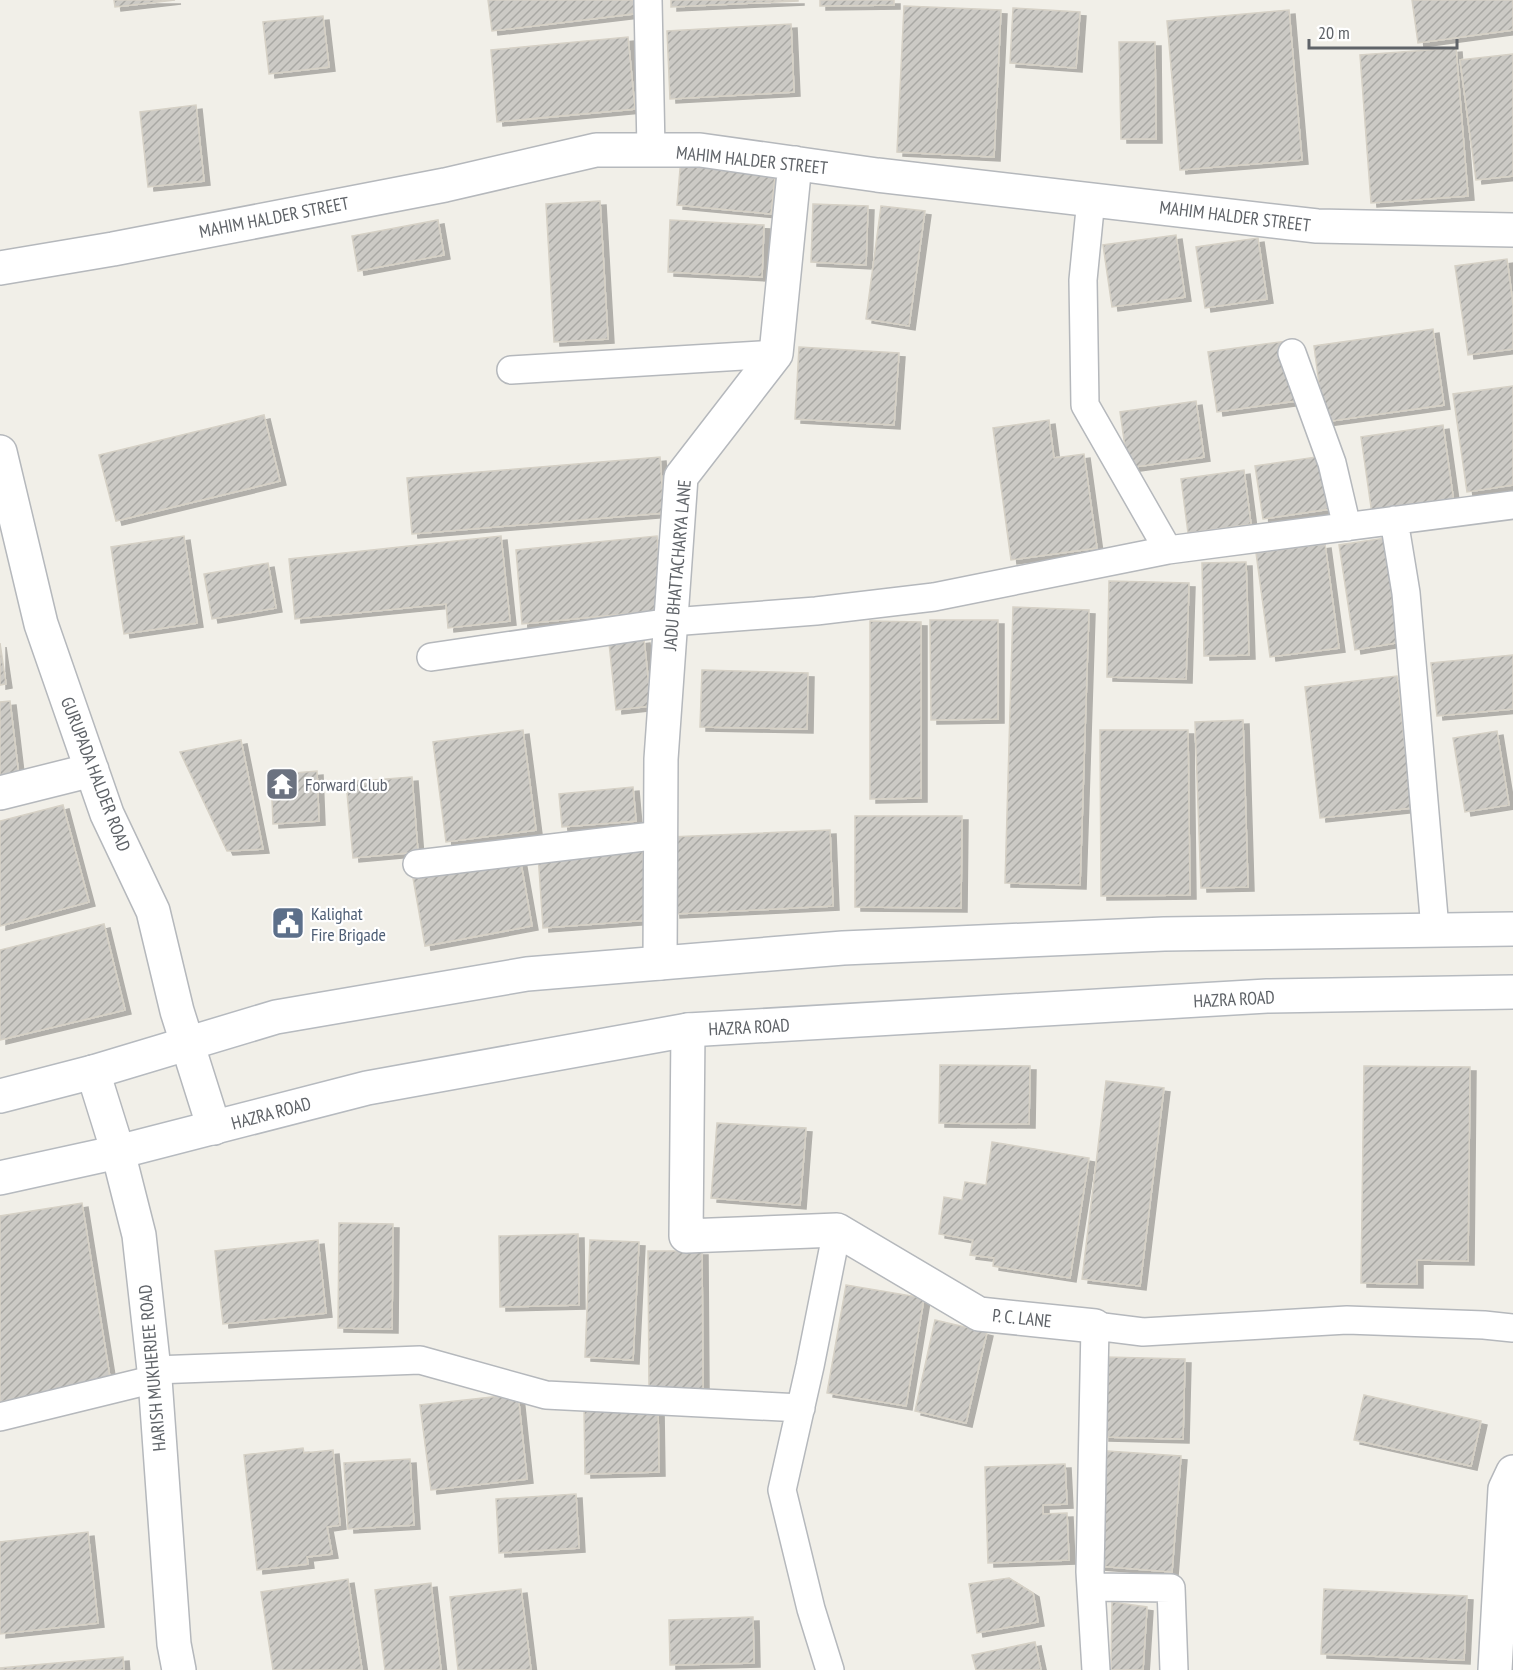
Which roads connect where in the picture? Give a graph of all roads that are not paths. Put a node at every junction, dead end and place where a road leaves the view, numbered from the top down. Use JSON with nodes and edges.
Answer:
{"nodes":[{"id":1,"x":648,"y":0,"type":"edge"},
{"id":2,"x":651,"y":150,"type":"junction"},
{"id":3,"x":795,"y":163,"type":"junction"},
{"id":4,"x":1091,"y":199,"type":"junction"},
{"id":5,"x":1513,"y":230,"type":"edge"},
{"id":6,"x":0,"y":268,"type":"edge"},
{"id":7,"x":1292,"y":353,"type":"dead end"},
{"id":8,"x":776,"y":354,"type":"junction"},
{"id":9,"x":511,"y":370,"type":"dead end"},
{"id":10,"x":0,"y":452,"type":"edge"},
{"id":11,"x":1513,"y":505,"type":"edge"},
{"id":12,"x":1394,"y":520,"type":"junction"},
{"id":13,"x":1347,"y":527,"type":"junction"},
{"id":14,"x":1168,"y":550,"type":"junction"},
{"id":15,"x":671,"y":622,"type":"junction"},
{"id":16,"x":431,"y":657,"type":"dead end"},
{"id":17,"x":92,"y":770,"type":"junction"},
{"id":18,"x":0,"y":793,"type":"edge"},
{"id":19,"x":661,"y":834,"type":"junction"},
{"id":20,"x":417,"y":864,"type":"dead end"},
{"id":21,"x":1513,"y":928,"type":"edge"},
{"id":22,"x":1435,"y":929,"type":"junction"},
{"id":23,"x":660,"y":963,"type":"junction"},
{"id":24,"x":1513,"y":992,"type":"edge"},
{"id":25,"x":688,"y":1030,"type":"junction"},
{"id":26,"x":188,"y":1045,"type":"junction"},
{"id":27,"x":93,"y":1072,"type":"junction"},
{"id":28,"x":0,"y":1096,"type":"edge"},
{"id":29,"x":214,"y":1128,"type":"junction"},
{"id":30,"x":118,"y":1152,"type":"junction"},
{"id":31,"x":0,"y":1178,"type":"edge"},
{"id":32,"x":837,"y":1230,"type":"junction"},
{"id":33,"x":1095,"y":1326,"type":"junction"},
{"id":34,"x":1513,"y":1328,"type":"edge"},
{"id":35,"x":154,"y":1375,"type":"junction"},
{"id":36,"x":801,"y":1408,"type":"junction"},
{"id":37,"x":0,"y":1417,"type":"edge"},
{"id":38,"x":1513,"y":1472,"type":"edge"},
{"id":39,"x":1507,"y":1586,"type":"edge"},
{"id":40,"x":1091,"y":1587,"type":"junction"},
{"id":41,"x":179,"y":1670,"type":"edge"},
{"id":42,"x":830,"y":1670,"type":"edge"},
{"id":43,"x":1096,"y":1670,"type":"edge"},
{"id":44,"x":1174,"y":1670,"type":"edge"},
{"id":45,"x":1495,"y":1670,"type":"edge"}],
"edges":[{"from":1,"to":2,"type":"lane"},
{"from":2,"to":3,"type":"street","name":"MAHIM HALDER STREET"},
{"from":2,"to":6,"type":"street","name":"MAHIM HALDER STREET"},
{"from":3,"to":4,"type":"street","name":"MAHIM HALDER STREET"},
{"from":3,"to":8,"type":"street"},
{"from":4,"to":5,"type":"street","name":"MAHIM HALDER STREET"},
{"from":4,"to":14,"type":"lane"},
{"from":7,"to":13,"type":"lane"},
{"from":8,"to":9,"type":"lane"},
{"from":8,"to":15,"type":"street","name":"JADU BHATTACHARYA LANE"},
{"from":10,"to":17,"type":"street","name":"GURUPADA HALDER ROAD"},
{"from":11,"to":12,"type":"lane"},
{"from":12,"to":13,"type":"lane"},
{"from":12,"to":22,"type":"lane"},
{"from":13,"to":14,"type":"lane"},
{"from":14,"to":15,"type":"lane"},
{"from":15,"to":16,"type":"lane"},
{"from":15,"to":19,"type":"street","name":"JADU BHATTACHARYA LANE"},
{"from":17,"to":18,"type":"street"},
{"from":17,"to":26,"type":"street","name":"GURUPADA HALDER ROAD"},
{"from":19,"to":20,"type":"lane"},
{"from":19,"to":23,"type":"street","name":"JADU BHATTACHARYA LANE"},
{"from":21,"to":22,"type":"street"},
{"from":22,"to":23,"type":"street"},
{"from":23,"to":26,"type":"street"},
{"from":24,"to":25,"type":"street","name":"HAZRA ROAD"},
{"from":25,"to":29,"type":"street","name":"HAZRA ROAD"},
{"from":25,"to":32,"type":"street"},
{"from":26,"to":27,"type":"street"},
{"from":26,"to":29,"type":"street","name":"GURUPADA HALDER ROAD"},
{"from":27,"to":28,"type":"street"},
{"from":27,"to":30,"type":"street","name":"HARISH MUKHERJEE ROAD"},
{"from":29,"to":30,"type":"street","name":"HAZRA ROAD"},
{"from":30,"to":31,"type":"street","name":"HAZRA ROAD"},
{"from":30,"to":35,"type":"street","name":"HARISH MUKHERJEE ROAD"},
{"from":32,"to":33,"type":"street","name":"P. C. LANE"},
{"from":32,"to":36,"type":"lane"},
{"from":33,"to":34,"type":"lane","name":"P. C. LANE"},
{"from":33,"to":40,"type":"lane"},
{"from":35,"to":36,"type":"lane"},
{"from":35,"to":37,"type":"lane"},
{"from":35,"to":41,"type":"street","name":"HARISH MUKHERJEE ROAD"},
{"from":36,"to":42,"type":"lane"},
{"from":38,"to":39,"type":"street"},
{"from":39,"to":45,"type":"street"},
{"from":40,"to":43,"type":"lane"},
{"from":40,"to":44,"type":"lane"}]}
